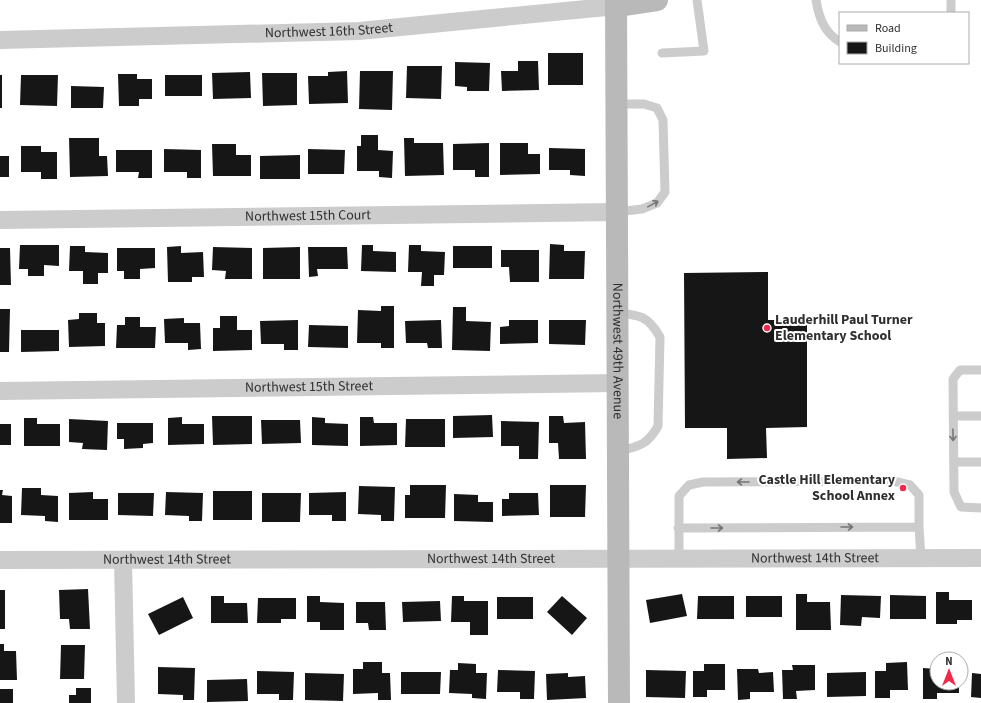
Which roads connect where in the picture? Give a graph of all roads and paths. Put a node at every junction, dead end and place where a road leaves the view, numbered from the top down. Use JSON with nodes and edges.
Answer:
{"nodes":[{"id":1,"x":657,"y":0,"type":"edge"},
{"id":2,"x":697,"y":0,"type":"edge"},
{"id":3,"x":816,"y":0,"type":"edge"},
{"id":4,"x":951,"y":0,"type":"edge"},
{"id":5,"x":616,"y":3,"type":"edge"},
{"id":6,"x":951,"y":12,"type":"edge"},
{"id":7,"x":0,"y":40,"type":"edge"},
{"id":8,"x":839,"y":41,"type":"edge"},
{"id":9,"x":662,"y":53,"type":"dead end"},
{"id":10,"x":616,"y":104,"type":"junction"},
{"id":11,"x":616,"y":212,"type":"junction"},
{"id":12,"x":0,"y":220,"type":"edge"},
{"id":13,"x":617,"y":313,"type":"junction"},
{"id":14,"x":981,"y":370,"type":"edge"},
{"id":15,"x":617,"y":383,"type":"junction"},
{"id":16,"x":0,"y":391,"type":"edge"},
{"id":17,"x":953,"y":416,"type":"junction"},
{"id":18,"x":981,"y":416,"type":"edge"},
{"id":19,"x":618,"y":452,"type":"junction"},
{"id":20,"x":954,"y":462,"type":"junction"},
{"id":21,"x":981,"y":462,"type":"edge"},
{"id":22,"x":981,"y":508,"type":"edge"},
{"id":23,"x":918,"y":527,"type":"junction"},
{"id":24,"x":678,"y":528,"type":"junction"},
{"id":25,"x":920,"y":558,"type":"junction"},
{"id":26,"x":981,"y":558,"type":"edge"},
{"id":27,"x":618,"y":559,"type":"junction"},
{"id":28,"x":679,"y":559,"type":"junction"},
{"id":29,"x":0,"y":560,"type":"edge"},
{"id":30,"x":123,"y":560,"type":"junction"},
{"id":31,"x":126,"y":703,"type":"edge"},
{"id":32,"x":619,"y":703,"type":"edge"}],
"edges":[{"from":1,"to":5,"type":"street","name":"Northwest 16th Street"},
{"from":2,"to":9,"type":"lane"},
{"from":3,"to":8,"type":"lane"},
{"from":4,"to":6,"type":"lane"},
{"from":5,"to":7,"type":"street","name":"Northwest 16th Street"},
{"from":5,"to":10,"type":"street","name":"Northwest 49th Avenue"},
{"from":10,"to":11,"type":"street","name":"Northwest 49th Avenue"},
{"from":11,"to":10,"type":"lane","one_way":true},
{"from":11,"to":12,"type":"street","name":"Northwest 15th Court"},
{"from":11,"to":13,"type":"street","name":"Northwest 49th Avenue"},
{"from":13,"to":15,"type":"street","name":"Northwest 49th Avenue"},
{"from":13,"to":19,"type":"lane"},
{"from":14,"to":17,"type":"lane"},
{"from":15,"to":16,"type":"street","name":"Northwest 15th Street"},
{"from":15,"to":19,"type":"street","name":"Northwest 49th Avenue"},
{"from":17,"to":18,"type":"lane"},
{"from":17,"to":20,"type":"lane","one_way":true},
{"from":19,"to":27,"type":"street","name":"Northwest 49th Avenue"},
{"from":20,"to":21,"type":"lane"},
{"from":20,"to":22,"type":"lane"},
{"from":24,"to":23,"type":"lane","one_way":true},
{"from":23,"to":24,"type":"lane","one_way":true},
{"from":23,"to":25,"type":"lane"},
{"from":24,"to":28,"type":"lane"},
{"from":25,"to":26,"type":"street","name":"Northwest 14th Street"},
{"from":25,"to":28,"type":"street","name":"Northwest 14th Street"},
{"from":27,"to":28,"type":"street","name":"Northwest 14th Street"},
{"from":27,"to":30,"type":"street","name":"Northwest 14th Street"},
{"from":27,"to":32,"type":"street","name":"Northwest 49th Avenue"},
{"from":29,"to":30,"type":"street","name":"Northwest 14th Street"},
{"from":30,"to":31,"type":"street"}]}
